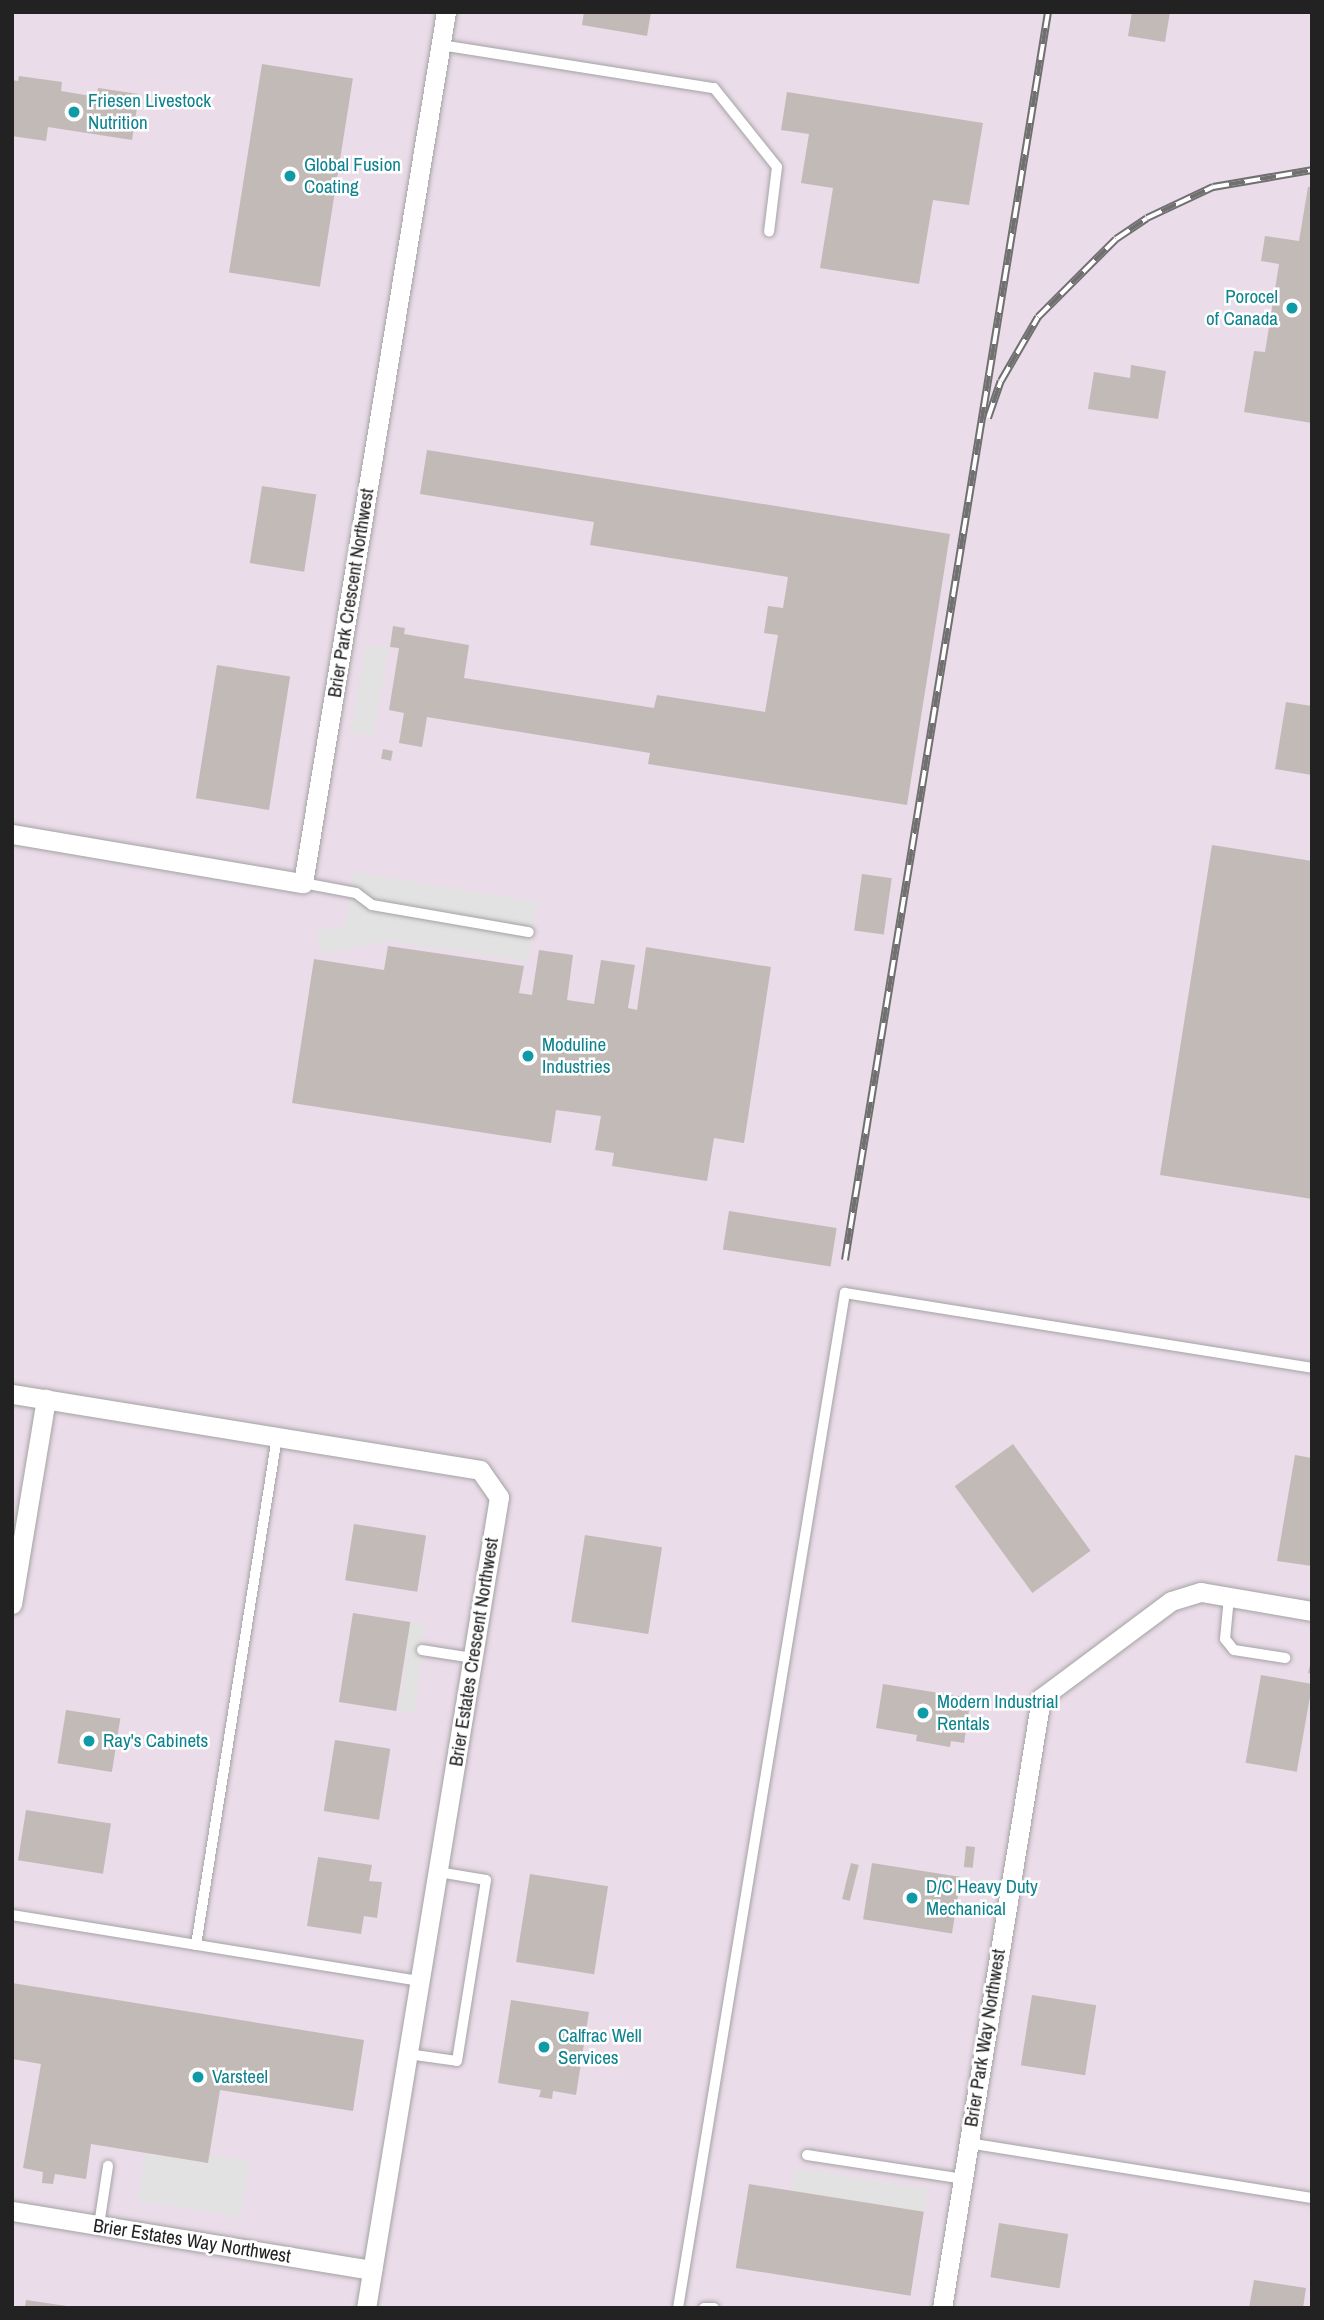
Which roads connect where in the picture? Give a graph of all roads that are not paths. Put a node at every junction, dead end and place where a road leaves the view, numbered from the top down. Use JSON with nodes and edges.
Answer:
{"nodes":[{"id":1,"x":446,"y":12,"type":"edge"},
{"id":2,"x":441,"y":45,"type":"junction"},
{"id":3,"x":769,"y":232,"type":"dead end"},
{"id":4,"x":12,"y":834,"type":"edge"},
{"id":5,"x":303,"y":883,"type":"junction"},
{"id":6,"x":529,"y":932,"type":"dead end"},
{"id":7,"x":1312,"y":1368,"type":"edge"},
{"id":8,"x":12,"y":1394,"type":"edge"},
{"id":9,"x":46,"y":1399,"type":"junction"},
{"id":10,"x":277,"y":1437,"type":"junction"},
{"id":11,"x":1229,"y":1597,"type":"junction"},
{"id":12,"x":12,"y":1604,"type":"edge"},
{"id":13,"x":1312,"y":1611,"type":"edge"},
{"id":14,"x":422,"y":1650,"type":"dead end"},
{"id":15,"x":473,"y":1658,"type":"junction"},
{"id":16,"x":1285,"y":1658,"type":"dead end"},
{"id":17,"x":438,"y":1872,"type":"junction"},
{"id":18,"x":12,"y":1915,"type":"edge"},
{"id":19,"x":196,"y":1945,"type":"junction"},
{"id":20,"x":420,"y":1981,"type":"junction"},
{"id":21,"x":408,"y":2053,"type":"junction"},
{"id":22,"x":968,"y":2143,"type":"junction"},
{"id":23,"x":807,"y":2155,"type":"dead end"},
{"id":24,"x":108,"y":2166,"type":"dead end"},
{"id":25,"x":963,"y":2179,"type":"junction"},
{"id":26,"x":1312,"y":2198,"type":"edge"},
{"id":27,"x":12,"y":2211,"type":"edge"},
{"id":28,"x":99,"y":2225,"type":"junction"},
{"id":29,"x":373,"y":2270,"type":"junction"},
{"id":30,"x":947,"y":2307,"type":"edge"},
{"id":31,"x":366,"y":2308,"type":"edge"},
{"id":32,"x":678,"y":2308,"type":"edge"},
{"id":33,"x":704,"y":2308,"type":"edge"},
{"id":34,"x":714,"y":2308,"type":"edge"}],
"edges":[{"from":1,"to":2,"type":"street","name":"Brier Park Crescent Northwest"},
{"from":2,"to":3,"type":"lane"},
{"from":2,"to":5,"type":"street","name":"Brier Park Crescent Northwest"},
{"from":4,"to":5,"type":"street"},
{"from":5,"to":6,"type":"lane"},
{"from":7,"to":32,"type":"lane"},
{"from":8,"to":9,"type":"street","name":"Brier Estates Crescent Northwest"},
{"from":9,"to":10,"type":"street","name":"Brier Estates Crescent Northwest"},
{"from":9,"to":12,"type":"street"},
{"from":10,"to":15,"type":"street","name":"Brier Estates Crescent Northwest"},
{"from":10,"to":19,"type":"lane"},
{"from":11,"to":13,"type":"street","name":"Brier Park Way Northwest"},
{"from":11,"to":16,"type":"lane"},
{"from":11,"to":22,"type":"street","name":"Brier Park Way Northwest"},
{"from":14,"to":15,"type":"lane"},
{"from":15,"to":17,"type":"street","name":"Brier Estates Crescent Northwest"},
{"from":17,"to":20,"type":"street","name":"Brier Estates Crescent Northwest"},
{"from":17,"to":21,"type":"lane"},
{"from":18,"to":19,"type":"lane"},
{"from":19,"to":20,"type":"lane"},
{"from":20,"to":21,"type":"street","name":"Brier Estates Crescent Northwest"},
{"from":21,"to":29,"type":"street","name":"Brier Estates Crescent Northwest"},
{"from":22,"to":25,"type":"street","name":"Brier Park Way Northwest"},
{"from":22,"to":26,"type":"lane"},
{"from":23,"to":25,"type":"lane"},
{"from":24,"to":28,"type":"lane"},
{"from":25,"to":30,"type":"street","name":"Brier Park Way Northwest"},
{"from":27,"to":28,"type":"street","name":"Brier Estates Way Northwest"},
{"from":28,"to":29,"type":"street","name":"Brier Estates Way Northwest"},
{"from":29,"to":31,"type":"street","name":"Brier Estates Crescent Northwest"},
{"from":33,"to":34,"type":"lane"}]}
